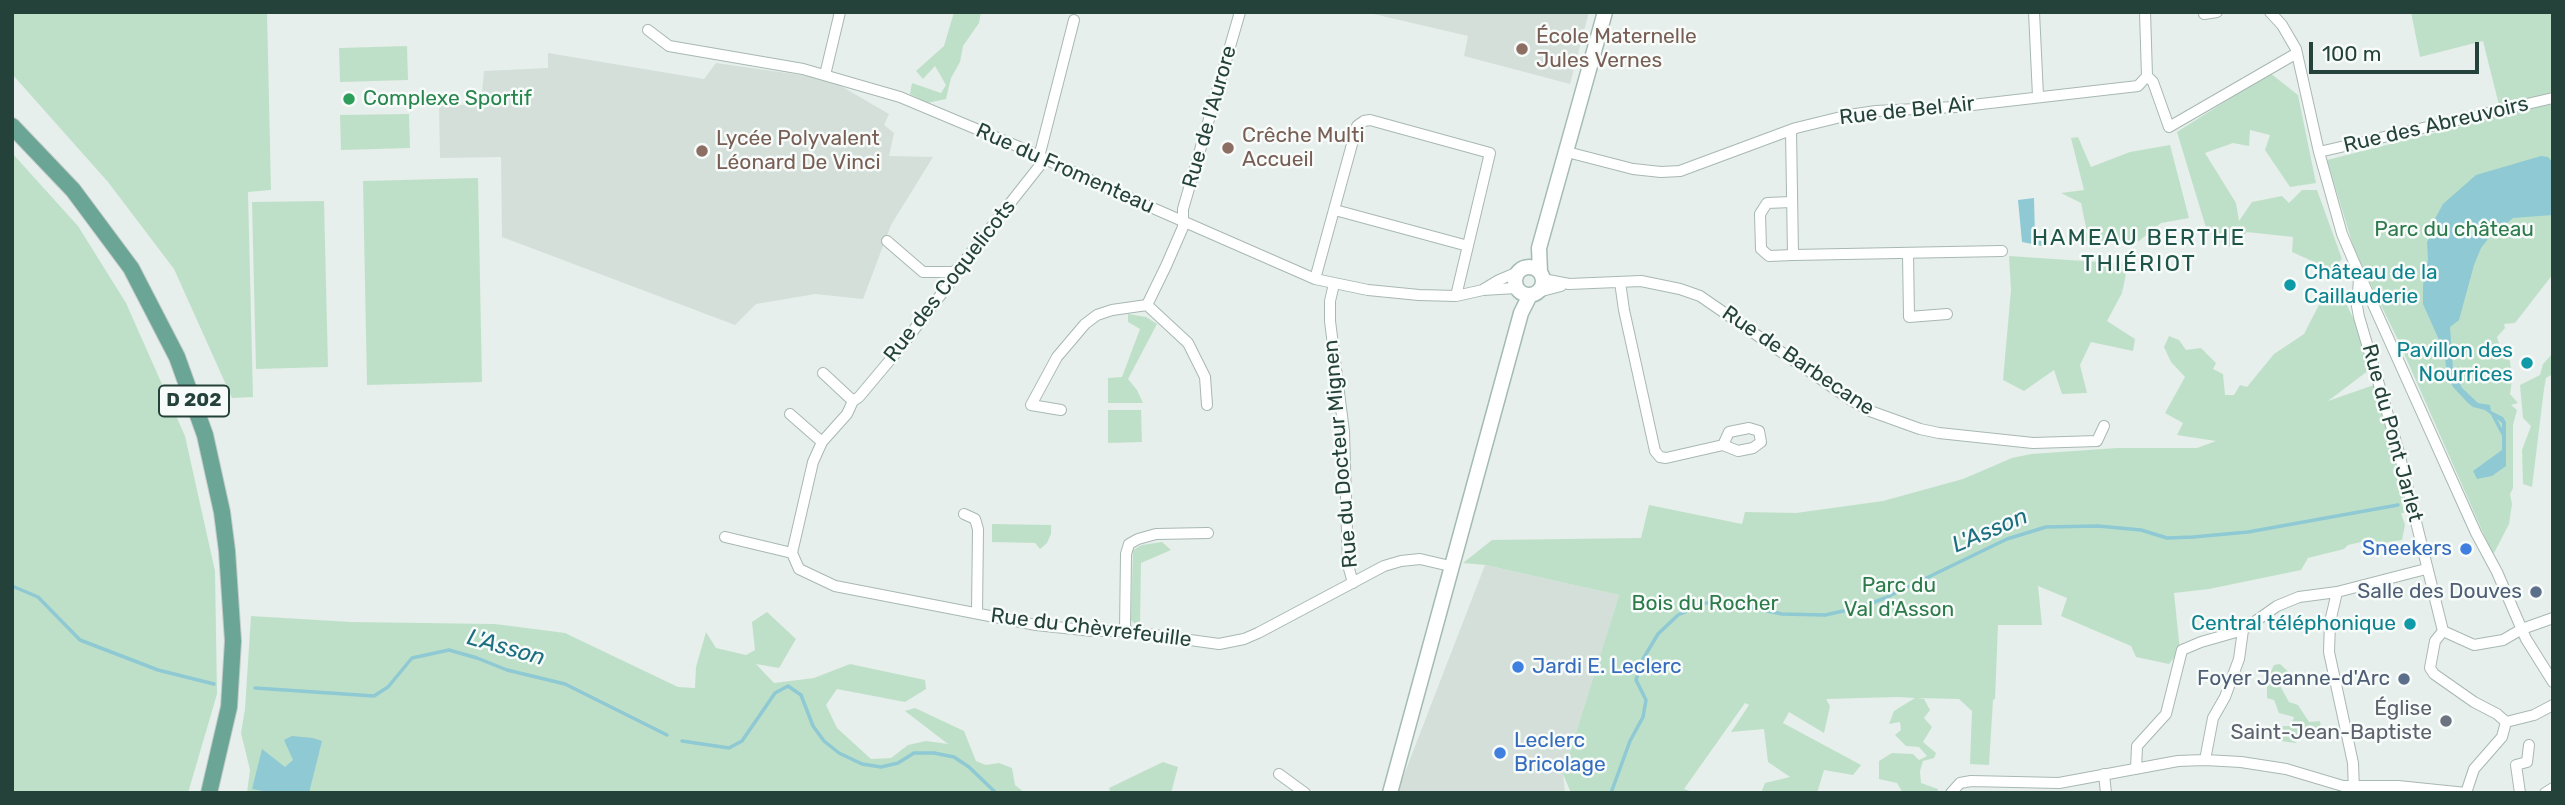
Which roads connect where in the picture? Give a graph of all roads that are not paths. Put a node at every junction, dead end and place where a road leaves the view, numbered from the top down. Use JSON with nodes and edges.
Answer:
{"nodes":[{"id":1,"x":840,"y":12,"type":"edge"},
{"id":2,"x":1240,"y":12,"type":"edge"},
{"id":3,"x":1605,"y":12,"type":"edge"},
{"id":4,"x":2034,"y":12,"type":"edge"},
{"id":5,"x":2145,"y":12,"type":"edge"},
{"id":6,"x":2217,"y":12,"type":"edge"},
{"id":7,"x":2270,"y":12,"type":"edge"},
{"id":8,"x":2204,"y":14,"type":"dead end"},
{"id":9,"x":1074,"y":20,"type":"dead end"},
{"id":10,"x":648,"y":30,"type":"dead end"},
{"id":11,"x":2297,"y":53,"type":"junction"},
{"id":12,"x":825,"y":75,"type":"junction"},
{"id":13,"x":2147,"y":76,"type":"junction"},
{"id":14,"x":2038,"y":96,"type":"junction"},
{"id":15,"x":2553,"y":98,"type":"edge"},
{"id":16,"x":12,"y":127,"type":"edge"},
{"id":17,"x":1791,"y":130,"type":"junction"},
{"id":18,"x":1567,"y":152,"type":"junction"},
{"id":19,"x":2319,"y":152,"type":"junction"},
{"id":20,"x":1042,"y":158,"type":"junction"},
{"id":21,"x":1792,"y":202,"type":"junction"},
{"id":22,"x":1335,"y":210,"type":"junction"},
{"id":23,"x":1182,"y":221,"type":"junction"},
{"id":24,"x":887,"y":241,"type":"dead end"},
{"id":25,"x":1468,"y":246,"type":"junction"},
{"id":26,"x":2002,"y":251,"type":"dead end"},
{"id":27,"x":1908,"y":254,"type":"junction"},
{"id":28,"x":1793,"y":255,"type":"junction"},
{"id":29,"x":953,"y":272,"type":"junction"},
{"id":30,"x":2360,"y":275,"type":"junction"},
{"id":31,"x":1315,"y":279,"type":"junction"},
{"id":32,"x":1529,"y":282,"type":"junction"},
{"id":33,"x":1620,"y":282,"type":"junction"},
{"id":34,"x":1334,"y":284,"type":"junction"},
{"id":35,"x":1483,"y":290,"type":"junction"},
{"id":36,"x":1456,"y":296,"type":"junction"},
{"id":37,"x":1147,"y":305,"type":"junction"},
{"id":38,"x":1947,"y":314,"type":"dead end"},
{"id":39,"x":2388,"y":337,"type":"junction"},
{"id":40,"x":2367,"y":345,"type":"junction"},
{"id":41,"x":823,"y":373,"type":"dead end"},
{"id":42,"x":853,"y":401,"type":"junction"},
{"id":43,"x":1207,"y":405,"type":"dead end"},
{"id":44,"x":1061,"y":410,"type":"dead end"},
{"id":45,"x":790,"y":414,"type":"dead end"},
{"id":46,"x":2104,"y":426,"type":"dead end"},
{"id":47,"x":822,"y":442,"type":"junction"},
{"id":48,"x":1723,"y":445,"type":"dead end"},
{"id":49,"x":964,"y":514,"type":"dead end"},
{"id":50,"x":1208,"y":533,"type":"dead end"},
{"id":51,"x":725,"y":537,"type":"dead end"},
{"id":52,"x":792,"y":553,"type":"junction"},
{"id":53,"x":1450,"y":566,"type":"junction"},
{"id":54,"x":2426,"y":569,"type":"junction"},
{"id":55,"x":1352,"y":583,"type":"junction"},
{"id":56,"x":2337,"y":592,"type":"junction"},
{"id":57,"x":976,"y":613,"type":"junction"},
{"id":58,"x":2553,"y":618,"type":"edge"},
{"id":59,"x":2522,"y":629,"type":"junction"},
{"id":60,"x":2243,"y":630,"type":"junction"},
{"id":61,"x":1125,"y":631,"type":"junction"},
{"id":62,"x":2443,"y":631,"type":"junction"},
{"id":63,"x":2553,"y":682,"type":"edge"},
{"id":64,"x":2553,"y":705,"type":"edge"},
{"id":65,"x":2506,"y":722,"type":"junction"},
{"id":66,"x":2529,"y":745,"type":"dead end"},
{"id":67,"x":2205,"y":760,"type":"junction"},
{"id":68,"x":2136,"y":769,"type":"junction"},
{"id":69,"x":1279,"y":774,"type":"dead end"},
{"id":70,"x":2104,"y":774,"type":"junction"},
{"id":71,"x":2553,"y":788,"type":"edge"},
{"id":72,"x":2354,"y":790,"type":"edge"},
{"id":73,"x":209,"y":793,"type":"edge"},
{"id":74,"x":1305,"y":793,"type":"edge"},
{"id":75,"x":1390,"y":793,"type":"edge"},
{"id":76,"x":1951,"y":793,"type":"edge"},
{"id":77,"x":2105,"y":793,"type":"edge"},
{"id":78,"x":2466,"y":793,"type":"edge"},
{"id":79,"x":2520,"y":793,"type":"edge"},
{"id":80,"x":2545,"y":793,"type":"edge"}],
"edges":[{"from":1,"to":12,"type":"street"},
{"from":2,"to":23,"type":"street","name":"Rue de l'Aurore"},
{"from":3,"to":18,"type":"main road"},
{"from":4,"to":14,"type":"street"},
{"from":5,"to":13,"type":"street"},
{"from":6,"to":8,"type":"street"},
{"from":7,"to":11,"type":"street"},
{"from":9,"to":20,"type":"street"},
{"from":10,"to":12,"type":"street","name":"Rue du Fromenteau"},
{"from":11,"to":13,"type":"street"},
{"from":11,"to":19,"type":"street"},
{"from":12,"to":20,"type":"street","name":"Rue du Fromenteau"},
{"from":13,"to":14,"type":"street","name":"Rue de Bel Air"},
{"from":14,"to":17,"type":"street","name":"Rue de Bel Air"},
{"from":15,"to":19,"type":"street","name":"Rue des Abreuvoirs"},
{"from":16,"to":73,"type":"main road","number":"D 202"},
{"from":17,"to":18,"type":"street","name":"Rue de Bel Air"},
{"from":17,"to":21,"type":"street"},
{"from":18,"to":32,"type":"main road"},
{"from":19,"to":30,"type":"street"},
{"from":20,"to":23,"type":"street","name":"Rue du Fromenteau"},
{"from":20,"to":29,"type":"street","name":"Rue des Coquelicots"},
{"from":21,"to":28,"type":"street"},
{"from":21,"to":28,"type":"street"},
{"from":22,"to":25,"type":"street"},
{"from":22,"to":25,"type":"street"},
{"from":22,"to":31,"type":"street"},
{"from":23,"to":31,"type":"street","name":"Rue du Fromenteau"},
{"from":23,"to":37,"type":"street","name":"Rue de l'Aurore"},
{"from":24,"to":29,"type":"street"},
{"from":25,"to":36,"type":"street"},
{"from":26,"to":27,"type":"street"},
{"from":27,"to":28,"type":"street"},
{"from":27,"to":38,"type":"street"},
{"from":29,"to":42,"type":"street","name":"Rue des Coquelicots"},
{"from":30,"to":39,"type":"street"},
{"from":30,"to":40,"type":"street","name":"Rue du Pont Jarlet"},
{"from":31,"to":34,"type":"street","name":"Rue du Fromenteau"},
{"from":32,"to":33,"type":"street","name":"Rue de Barbecane"},
{"from":32,"to":35,"type":"street","name":"Rue du Fromenteau"},
{"from":32,"to":35,"type":"street","name":"Rue du Fromenteau"},
{"from":32,"to":53,"type":"main road"},
{"from":33,"to":46,"type":"street","name":"Rue de Barbecane"},
{"from":33,"to":48,"type":"street"},
{"from":34,"to":36,"type":"street","name":"Rue du Fromenteau"},
{"from":34,"to":55,"type":"street","name":"Rue du Docteur Mignen"},
{"from":35,"to":36,"type":"street","name":"Rue du Fromenteau"},
{"from":37,"to":43,"type":"street"},
{"from":37,"to":44,"type":"street"},
{"from":39,"to":40,"type":"street"},
{"from":39,"to":59,"type":"street"},
{"from":40,"to":54,"type":"street","name":"Rue du Pont Jarlet"},
{"from":41,"to":42,"type":"street"},
{"from":42,"to":47,"type":"street","name":"Rue des Coquelicots"},
{"from":45,"to":47,"type":"street"},
{"from":47,"to":52,"type":"street","name":"Rue des Coquelicots"},
{"from":49,"to":57,"type":"street"},
{"from":50,"to":61,"type":"street"},
{"from":51,"to":52,"type":"street"},
{"from":52,"to":57,"type":"street","name":"Rue du Chèvrefeuille"},
{"from":53,"to":55,"type":"street","name":"Rue du Docteur Mignen"},
{"from":53,"to":75,"type":"main road"},
{"from":54,"to":56,"type":"street"},
{"from":54,"to":62,"type":"street","name":"Rue du Pont Jarlet"},
{"from":55,"to":61,"type":"street","name":"Rue du Chèvrefeuille"},
{"from":56,"to":60,"type":"street"},
{"from":56,"to":72,"type":"street"},
{"from":57,"to":61,"type":"street","name":"Rue du Chèvrefeuille"},
{"from":58,"to":59,"type":"street"},
{"from":59,"to":62,"type":"street"},
{"from":59,"to":63,"type":"street"},
{"from":60,"to":67,"type":"street"},
{"from":60,"to":68,"type":"street"},
{"from":62,"to":65,"type":"street"},
{"from":64,"to":65,"type":"street"},
{"from":65,"to":78,"type":"street"},
{"from":66,"to":79,"type":"street"},
{"from":67,"to":68,"type":"street"},
{"from":67,"to":72,"type":"street"},
{"from":68,"to":70,"type":"street"},
{"from":69,"to":74,"type":"street"},
{"from":70,"to":76,"type":"street"},
{"from":70,"to":77,"type":"street"},
{"from":71,"to":80,"type":"street"},
{"from":72,"to":78,"type":"street"}]}
